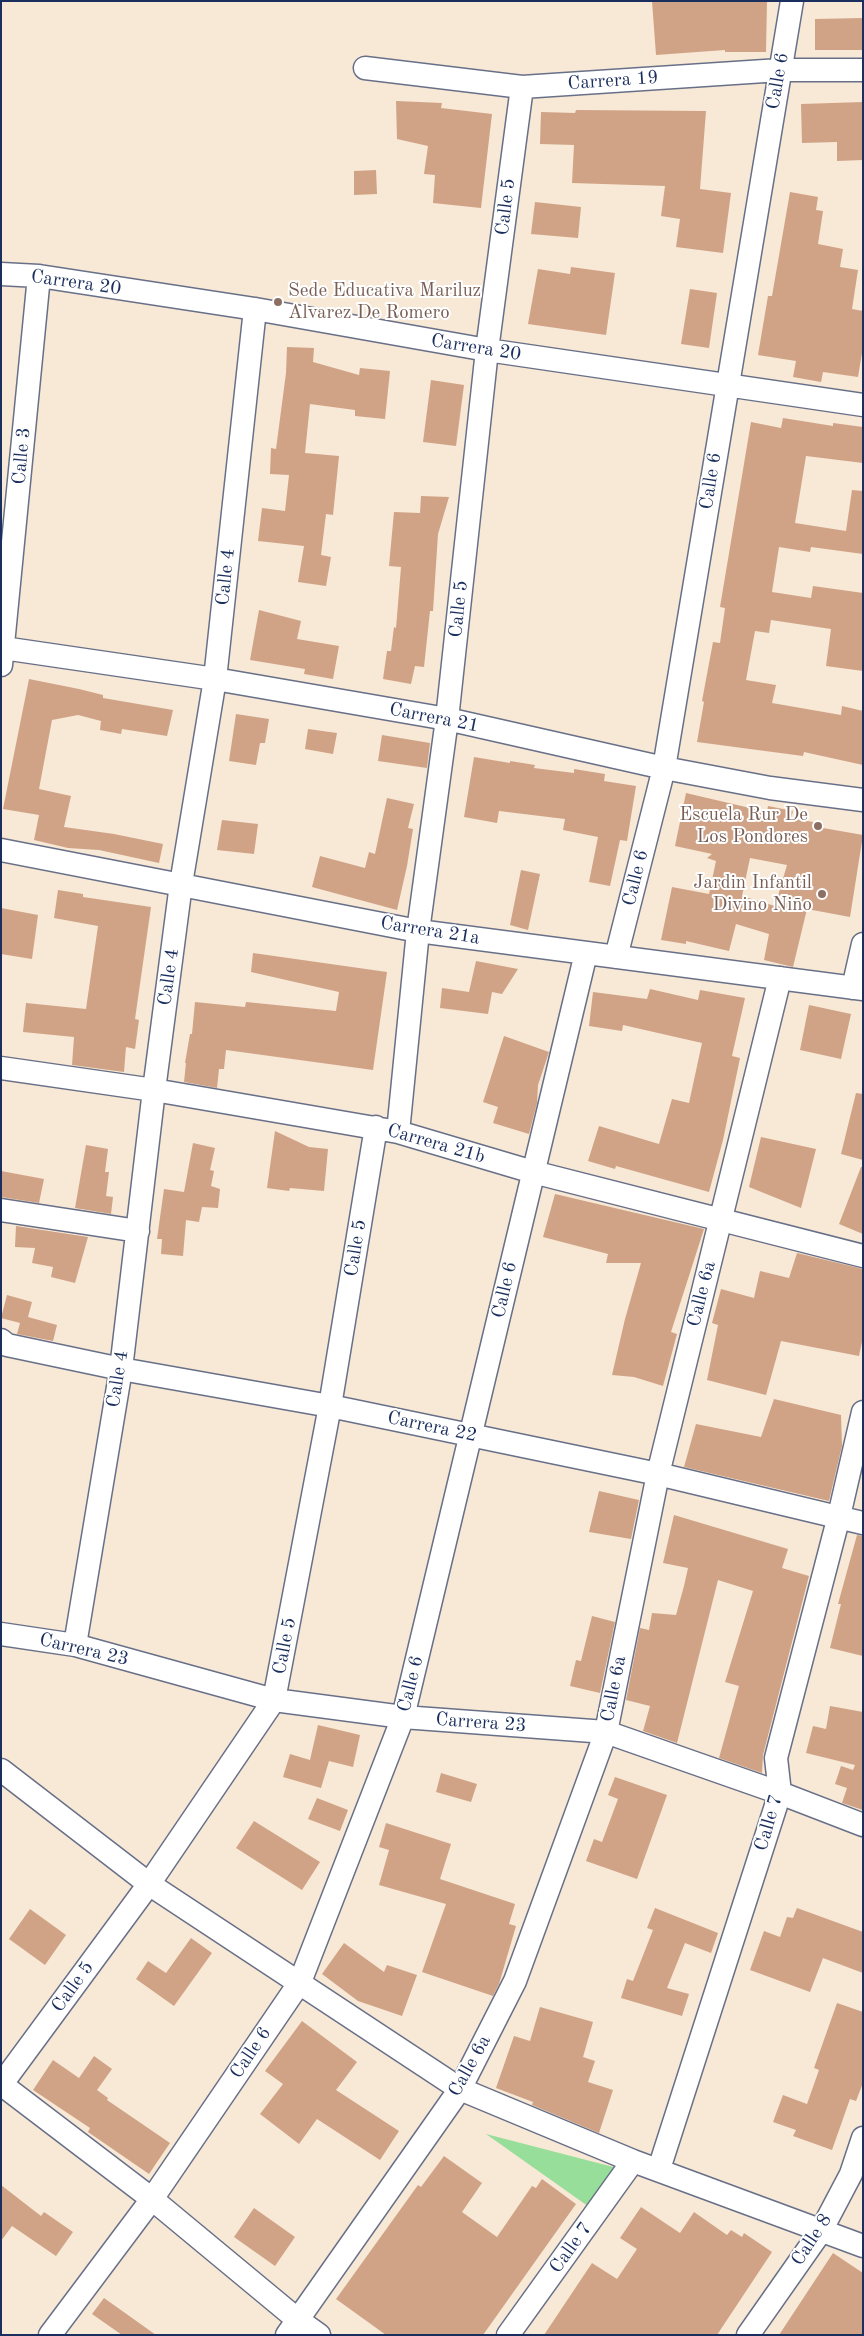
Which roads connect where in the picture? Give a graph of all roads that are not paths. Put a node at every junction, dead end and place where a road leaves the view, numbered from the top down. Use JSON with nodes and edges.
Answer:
{"nodes":[{"id":1,"x":792,"y":1,"type":"edge"},
{"id":2,"x":365,"y":68,"type":"dead end"},
{"id":3,"x":780,"y":70,"type":"junction"},
{"id":4,"x":863,"y":70,"type":"edge"},
{"id":5,"x":522,"y":87,"type":"junction"},
{"id":6,"x":1,"y":274,"type":"edge"},
{"id":7,"x":39,"y":276,"type":"junction"},
{"id":8,"x":255,"y":309,"type":"junction"},
{"id":9,"x":487,"y":350,"type":"junction"},
{"id":10,"x":726,"y":386,"type":"junction"},
{"id":11,"x":863,"y":405,"type":"edge"},
{"id":12,"x":2,"y":656,"type":"edge"},
{"id":13,"x":215,"y":679,"type":"junction"},
{"id":14,"x":447,"y":719,"type":"junction"},
{"id":15,"x":664,"y":768,"type":"junction"},
{"id":16,"x":863,"y":800,"type":"edge"},
{"id":17,"x":1,"y":850,"type":"edge"},
{"id":18,"x":181,"y":884,"type":"junction"},
{"id":19,"x":418,"y":931,"type":"junction"},
{"id":20,"x":863,"y":944,"type":"edge"},
{"id":21,"x":586,"y":953,"type":"junction"},
{"id":22,"x":616,"y":957,"type":"junction"},
{"id":23,"x":780,"y":978,"type":"junction"},
{"id":24,"x":858,"y":988,"type":"edge"},
{"id":25,"x":1,"y":1068,"type":"edge"},
{"id":26,"x":154,"y":1090,"type":"junction"},
{"id":27,"x":376,"y":1127,"type":"junction"},
{"id":28,"x":398,"y":1132,"type":"junction"},
{"id":29,"x":533,"y":1172,"type":"junction"},
{"id":30,"x":1,"y":1210,"type":"edge"},
{"id":31,"x":720,"y":1220,"type":"junction"},
{"id":32,"x":138,"y":1231,"type":"junction"},
{"id":33,"x":863,"y":1256,"type":"edge"},
{"id":34,"x":1,"y":1340,"type":"edge"},
{"id":35,"x":121,"y":1369,"type":"junction"},
{"id":36,"x":330,"y":1406,"type":"junction"},
{"id":37,"x":863,"y":1412,"type":"edge"},
{"id":38,"x":471,"y":1435,"type":"junction"},
{"id":39,"x":658,"y":1474,"type":"junction"},
{"id":40,"x":838,"y":1516,"type":"junction"},
{"id":41,"x":863,"y":1523,"type":"edge"},
{"id":42,"x":1,"y":1634,"type":"edge"},
{"id":43,"x":75,"y":1645,"type":"junction"},
{"id":44,"x":274,"y":1700,"type":"junction"},
{"id":45,"x":403,"y":1717,"type":"junction"},
{"id":46,"x":606,"y":1732,"type":"junction"},
{"id":47,"x":1,"y":1770,"type":"edge"},
{"id":48,"x":780,"y":1793,"type":"junction"},
{"id":49,"x":863,"y":1825,"type":"edge"},
{"id":50,"x":149,"y":1884,"type":"junction"},
{"id":51,"x":300,"y":1982,"type":"junction"},
{"id":52,"x":1,"y":2084,"type":"edge"},
{"id":53,"x":460,"y":2088,"type":"junction"},
{"id":54,"x":863,"y":2138,"type":"edge"},
{"id":55,"x":633,"y":2161,"type":"junction"},
{"id":56,"x":659,"y":2169,"type":"junction"},
{"id":57,"x":152,"y":2199,"type":"junction"},
{"id":58,"x":821,"y":2231,"type":"junction"},
{"id":59,"x":863,"y":2246,"type":"edge"},
{"id":60,"x":292,"y":2328,"type":"edge"},
{"id":61,"x":50,"y":2335,"type":"edge"},
{"id":62,"x":319,"y":2335,"type":"edge"},
{"id":63,"x":508,"y":2335,"type":"edge"},
{"id":64,"x":748,"y":2335,"type":"edge"}],
"edges":[{"from":1,"to":3,"type":"street","name":"Calle 6"},
{"from":2,"to":5,"type":"street","name":"Carrera 19"},
{"from":3,"to":4,"type":"street","name":"Carrera 19"},
{"from":3,"to":5,"type":"street","name":"Carrera 19"},
{"from":3,"to":10,"type":"street","name":"Calle 6"},
{"from":5,"to":9,"type":"street","name":"Calle 5"},
{"from":6,"to":7,"type":"street","name":"Carrera 20"},
{"from":7,"to":8,"type":"street","name":"Carrera 20"},
{"from":7,"to":12,"type":"street","name":"Calle 3"},
{"from":8,"to":9,"type":"street","name":"Carrera 20"},
{"from":8,"to":13,"type":"street","name":"Calle 4"},
{"from":9,"to":10,"type":"street","name":"Carrera 20"},
{"from":9,"to":14,"type":"street","name":"Calle 5"},
{"from":10,"to":11,"type":"street","name":"Carrera 20"},
{"from":10,"to":15,"type":"street","name":"Calle 6"},
{"from":12,"to":13,"type":"street","name":"Carrera 21"},
{"from":13,"to":14,"type":"street","name":"Carrera 21"},
{"from":13,"to":18,"type":"street","name":"Calle 4"},
{"from":14,"to":15,"type":"street","name":"Carrera 21"},
{"from":14,"to":19,"type":"street","name":"Calle 5"},
{"from":15,"to":16,"type":"street","name":"Carrera 21"},
{"from":15,"to":22,"type":"street","name":"Calle 6"},
{"from":17,"to":18,"type":"street","name":"Carrera 21a"},
{"from":18,"to":19,"type":"street","name":"Carrera 21a"},
{"from":18,"to":26,"type":"street","name":"Calle 4"},
{"from":19,"to":21,"type":"street","name":"Carrera 21a"},
{"from":19,"to":28,"type":"street","name":"Calle 5"},
{"from":20,"to":24,"type":"street"},
{"from":21,"to":22,"type":"street","name":"Carrera 21a"},
{"from":21,"to":29,"type":"street","name":"Calle 6"},
{"from":22,"to":23,"type":"street","name":"Carrera 21a"},
{"from":23,"to":24,"type":"street","name":"Carrera 21a"},
{"from":23,"to":31,"type":"street","name":"Calle 6a"},
{"from":25,"to":26,"type":"street","name":"Carrera 21b"},
{"from":26,"to":27,"type":"street","name":"Carrera 21b"},
{"from":26,"to":32,"type":"street","name":"Calle 4"},
{"from":27,"to":28,"type":"street","name":"Carrera 21b"},
{"from":27,"to":36,"type":"street","name":"Calle 5"},
{"from":28,"to":29,"type":"street","name":"Carrera 21b"},
{"from":29,"to":31,"type":"street","name":"Carrera 21b"},
{"from":29,"to":38,"type":"street","name":"Calle 6"},
{"from":30,"to":32,"type":"street"},
{"from":31,"to":33,"type":"street","name":"Carrera 21b"},
{"from":31,"to":39,"type":"street","name":"Calle 6a"},
{"from":32,"to":35,"type":"street","name":"Calle 4"},
{"from":34,"to":35,"type":"street","name":"Carrera 22"},
{"from":35,"to":36,"type":"street","name":"Carrera 22"},
{"from":35,"to":43,"type":"street","name":"Calle 4"},
{"from":36,"to":38,"type":"street","name":"Carrera 22"},
{"from":36,"to":44,"type":"street","name":"Calle 5"},
{"from":37,"to":40,"type":"street","name":"Calle 7"},
{"from":38,"to":39,"type":"street","name":"Carrera 22"},
{"from":38,"to":45,"type":"street","name":"Calle 6"},
{"from":39,"to":40,"type":"street","name":"Carrera 22"},
{"from":39,"to":46,"type":"street","name":"Calle 6a"},
{"from":40,"to":41,"type":"street","name":"Carrera 22"},
{"from":40,"to":48,"type":"street","name":"Calle 7"},
{"from":42,"to":43,"type":"street","name":"Carrera 23"},
{"from":43,"to":44,"type":"street","name":"Carrera 23"},
{"from":44,"to":45,"type":"street","name":"Carrera 23"},
{"from":44,"to":50,"type":"street","name":"Calle 5"},
{"from":45,"to":46,"type":"street","name":"Carrera 23"},
{"from":45,"to":51,"type":"street","name":"Calle 6"},
{"from":46,"to":48,"type":"street","name":"Carrera 23"},
{"from":46,"to":53,"type":"street","name":"Calle 6a"},
{"from":47,"to":50,"type":"street"},
{"from":48,"to":49,"type":"street","name":"Carrera 23"},
{"from":48,"to":56,"type":"street","name":"Calle 7"},
{"from":50,"to":51,"type":"street"},
{"from":50,"to":52,"type":"street","name":"Calle 5"},
{"from":51,"to":53,"type":"street"},
{"from":51,"to":57,"type":"street","name":"Calle 6"},
{"from":52,"to":57,"type":"street"},
{"from":53,"to":55,"type":"street"},
{"from":53,"to":60,"type":"street","name":"Calle 6a"},
{"from":54,"to":58,"type":"street","name":"Calle 8"},
{"from":55,"to":56,"type":"street"},
{"from":55,"to":63,"type":"street","name":"Calle 7"},
{"from":56,"to":58,"type":"street"},
{"from":57,"to":60,"type":"street"},
{"from":57,"to":61,"type":"street","name":"Calle 6"},
{"from":58,"to":59,"type":"street"},
{"from":58,"to":64,"type":"street","name":"Calle 8"},
{"from":60,"to":62,"type":"street"}]}
